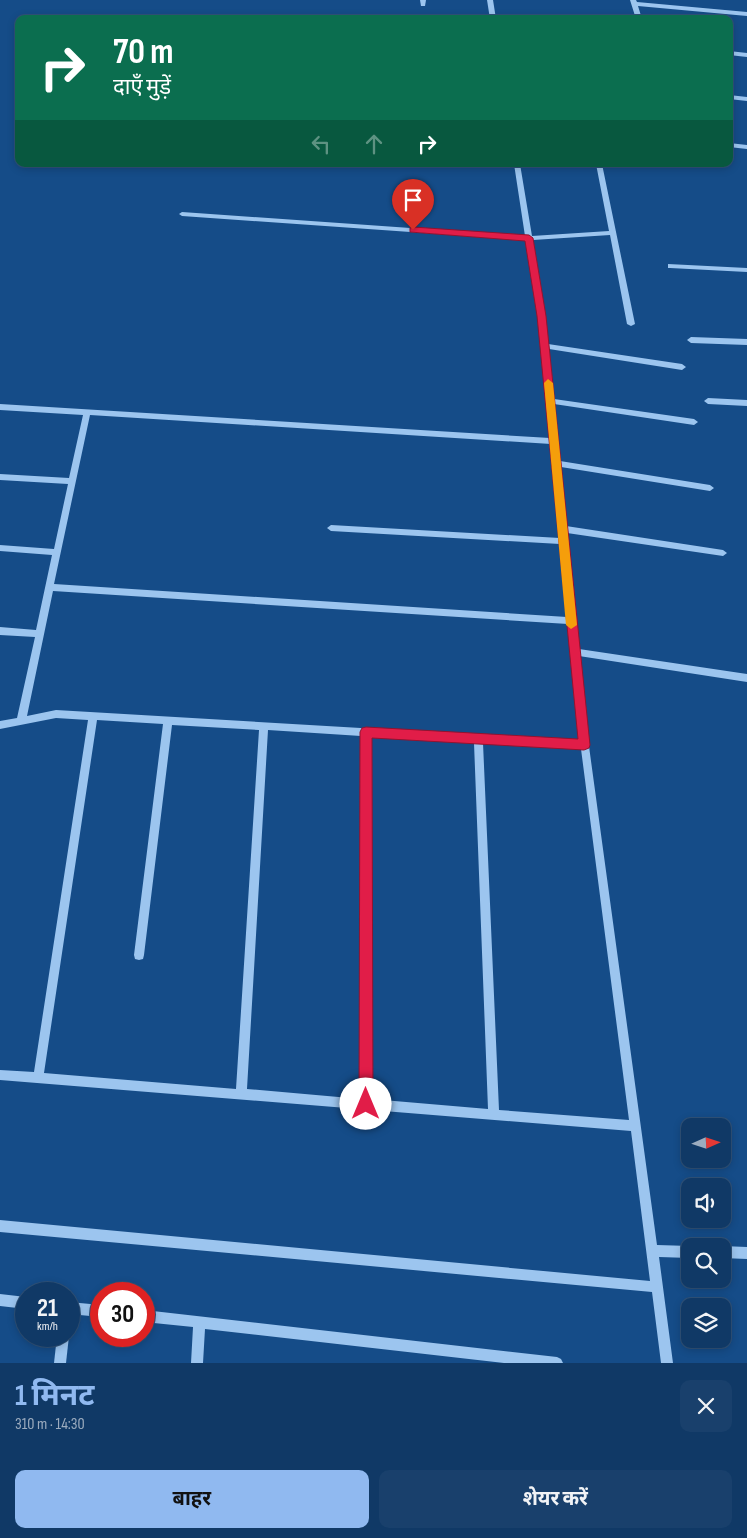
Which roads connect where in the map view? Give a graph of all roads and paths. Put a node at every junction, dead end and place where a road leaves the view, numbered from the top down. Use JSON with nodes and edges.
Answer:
{"nodes":[{"id":1,"x":490,"y":0,"type":"edge"},
{"id":2,"x":634,"y":2,"type":"edge"},
{"id":3,"x":747,"y":14,"type":"edge"},
{"id":4,"x":492,"y":15,"type":"edge"},
{"id":5,"x":638,"y":15,"type":"edge"},
{"id":6,"x":733,"y":53,"type":"edge"},
{"id":7,"x":747,"y":55,"type":"edge"},
{"id":8,"x":733,"y":97,"type":"edge"},
{"id":9,"x":747,"y":99,"type":"edge"},
{"id":10,"x":733,"y":145,"type":"edge"},
{"id":11,"x":747,"y":147,"type":"edge"},
{"id":12,"x":517,"y":167,"type":"edge"},
{"id":13,"x":600,"y":167,"type":"edge"},
{"id":14,"x":182,"y":214,"type":"dead end"},
{"id":15,"x":613,"y":233,"type":"junction"},
{"id":16,"x":529,"y":238,"type":"junction"},
{"id":17,"x":670,"y":266,"type":"dead end"},
{"id":18,"x":747,"y":270,"type":"edge"},
{"id":19,"x":631,"y":324,"type":"dead end"},
{"id":20,"x":691,"y":340,"type":"dead end"},
{"id":21,"x":747,"y":342,"type":"edge"},
{"id":22,"x":545,"y":346,"type":"junction"},
{"id":23,"x":682,"y":367,"type":"dead end"},
{"id":24,"x":550,"y":401,"type":"junction"},
{"id":25,"x":708,"y":401,"type":"dead end"},
{"id":26,"x":747,"y":403,"type":"edge"},
{"id":27,"x":0,"y":407,"type":"edge"},
{"id":28,"x":88,"y":412,"type":"junction"},
{"id":29,"x":694,"y":422,"type":"dead end"},
{"id":30,"x":554,"y":441,"type":"junction"},
{"id":31,"x":556,"y":463,"type":"junction"},
{"id":32,"x":0,"y":477,"type":"edge"},
{"id":33,"x":72,"y":482,"type":"junction"},
{"id":34,"x":710,"y":488,"type":"dead end"},
{"id":35,"x":331,"y":528,"type":"dead end"},
{"id":36,"x":562,"y":529,"type":"junction"},
{"id":37,"x":564,"y":541,"type":"junction"},
{"id":38,"x":0,"y":548,"type":"edge"},
{"id":39,"x":57,"y":552,"type":"junction"},
{"id":40,"x":723,"y":553,"type":"dead end"},
{"id":41,"x":49,"y":587,"type":"junction"},
{"id":42,"x":571,"y":620,"type":"junction"},
{"id":43,"x":0,"y":631,"type":"edge"},
{"id":44,"x":39,"y":634,"type":"junction"},
{"id":45,"x":574,"y":652,"type":"junction"},
{"id":46,"x":747,"y":678,"type":"edge"},
{"id":47,"x":93,"y":716,"type":"junction"},
{"id":48,"x":21,"y":721,"type":"junction"},
{"id":49,"x":168,"y":721,"type":"junction"},
{"id":50,"x":0,"y":725,"type":"edge"},
{"id":51,"x":264,"y":726,"type":"junction"},
{"id":52,"x":366,"y":732,"type":"junction"},
{"id":53,"x":478,"y":739,"type":"junction"},
{"id":54,"x":584,"y":745,"type":"junction"},
{"id":55,"x":139,"y":955,"type":"dead end"},
{"id":56,"x":0,"y":1075,"type":"edge"},
{"id":57,"x":38,"y":1078,"type":"junction"},
{"id":58,"x":241,"y":1094,"type":"junction"},
{"id":59,"x":366,"y":1104,"type":"junction"},
{"id":60,"x":494,"y":1115,"type":"junction"},
{"id":61,"x":635,"y":1126,"type":"junction"},
{"id":62,"x":0,"y":1226,"type":"edge"},
{"id":63,"x":652,"y":1251,"type":"junction"},
{"id":64,"x":681,"y":1252,"type":"edge"},
{"id":65,"x":731,"y":1252,"type":"edge"},
{"id":66,"x":747,"y":1253,"type":"edge"},
{"id":67,"x":656,"y":1287,"type":"junction"},
{"id":68,"x":0,"y":1300,"type":"edge"},
{"id":69,"x":15,"y":1302,"type":"edge"},
{"id":70,"x":155,"y":1317,"type":"edge"},
{"id":71,"x":199,"y":1322,"type":"junction"},
{"id":72,"x":62,"y":1347,"type":"edge"},
{"id":73,"x":500,"y":1360,"type":"edge"},
{"id":74,"x":60,"y":1363,"type":"edge"},
{"id":75,"x":197,"y":1363,"type":"edge"},
{"id":76,"x":557,"y":1363,"type":"edge"},
{"id":77,"x":667,"y":1363,"type":"edge"}],
"edges":[{"from":1,"to":4,"type":"street"},
{"from":2,"to":3,"type":"street"},
{"from":2,"to":5,"type":"street"},
{"from":6,"to":7,"type":"street"},
{"from":8,"to":9,"type":"street"},
{"from":10,"to":11,"type":"street"},
{"from":12,"to":16,"type":"street"},
{"from":13,"to":15,"type":"street"},
{"from":14,"to":16,"type":"street"},
{"from":15,"to":16,"type":"street"},
{"from":15,"to":19,"type":"street"},
{"from":16,"to":22,"type":"street"},
{"from":17,"to":18,"type":"street"},
{"from":20,"to":21,"type":"street"},
{"from":22,"to":23,"type":"street"},
{"from":22,"to":24,"type":"street"},
{"from":24,"to":29,"type":"street"},
{"from":24,"to":30,"type":"street"},
{"from":25,"to":26,"type":"street"},
{"from":27,"to":28,"type":"street"},
{"from":28,"to":30,"type":"street"},
{"from":28,"to":33,"type":"street"},
{"from":30,"to":31,"type":"street"},
{"from":31,"to":34,"type":"street"},
{"from":31,"to":36,"type":"street"},
{"from":32,"to":33,"type":"street"},
{"from":33,"to":39,"type":"street"},
{"from":35,"to":37,"type":"street"},
{"from":36,"to":37,"type":"street"},
{"from":36,"to":40,"type":"street"},
{"from":37,"to":42,"type":"street"},
{"from":38,"to":39,"type":"street"},
{"from":39,"to":41,"type":"street"},
{"from":41,"to":42,"type":"street"},
{"from":41,"to":44,"type":"street"},
{"from":42,"to":45,"type":"street"},
{"from":43,"to":44,"type":"street"},
{"from":44,"to":48,"type":"street"},
{"from":45,"to":46,"type":"street"},
{"from":45,"to":54,"type":"street"},
{"from":47,"to":48,"type":"street"},
{"from":47,"to":49,"type":"street"},
{"from":47,"to":57,"type":"street"},
{"from":48,"to":50,"type":"street"},
{"from":49,"to":51,"type":"street"},
{"from":49,"to":55,"type":"street"},
{"from":51,"to":52,"type":"street"},
{"from":51,"to":58,"type":"street"},
{"from":52,"to":53,"type":"street"},
{"from":52,"to":59,"type":"street"},
{"from":53,"to":54,"type":"street"},
{"from":53,"to":60,"type":"street"},
{"from":54,"to":61,"type":"street"},
{"from":56,"to":57,"type":"street"},
{"from":57,"to":58,"type":"street"},
{"from":58,"to":59,"type":"street"},
{"from":59,"to":60,"type":"street"},
{"from":60,"to":61,"type":"street"},
{"from":61,"to":63,"type":"street"},
{"from":62,"to":67,"type":"street"},
{"from":63,"to":64,"type":"street"},
{"from":63,"to":67,"type":"street"},
{"from":65,"to":66,"type":"street"},
{"from":67,"to":77,"type":"street"},
{"from":68,"to":69,"type":"street"},
{"from":70,"to":71,"type":"street"},
{"from":71,"to":73,"type":"street"},
{"from":71,"to":75,"type":"street"},
{"from":72,"to":74,"type":"street"},
{"from":73,"to":76,"type":"street"}]}
